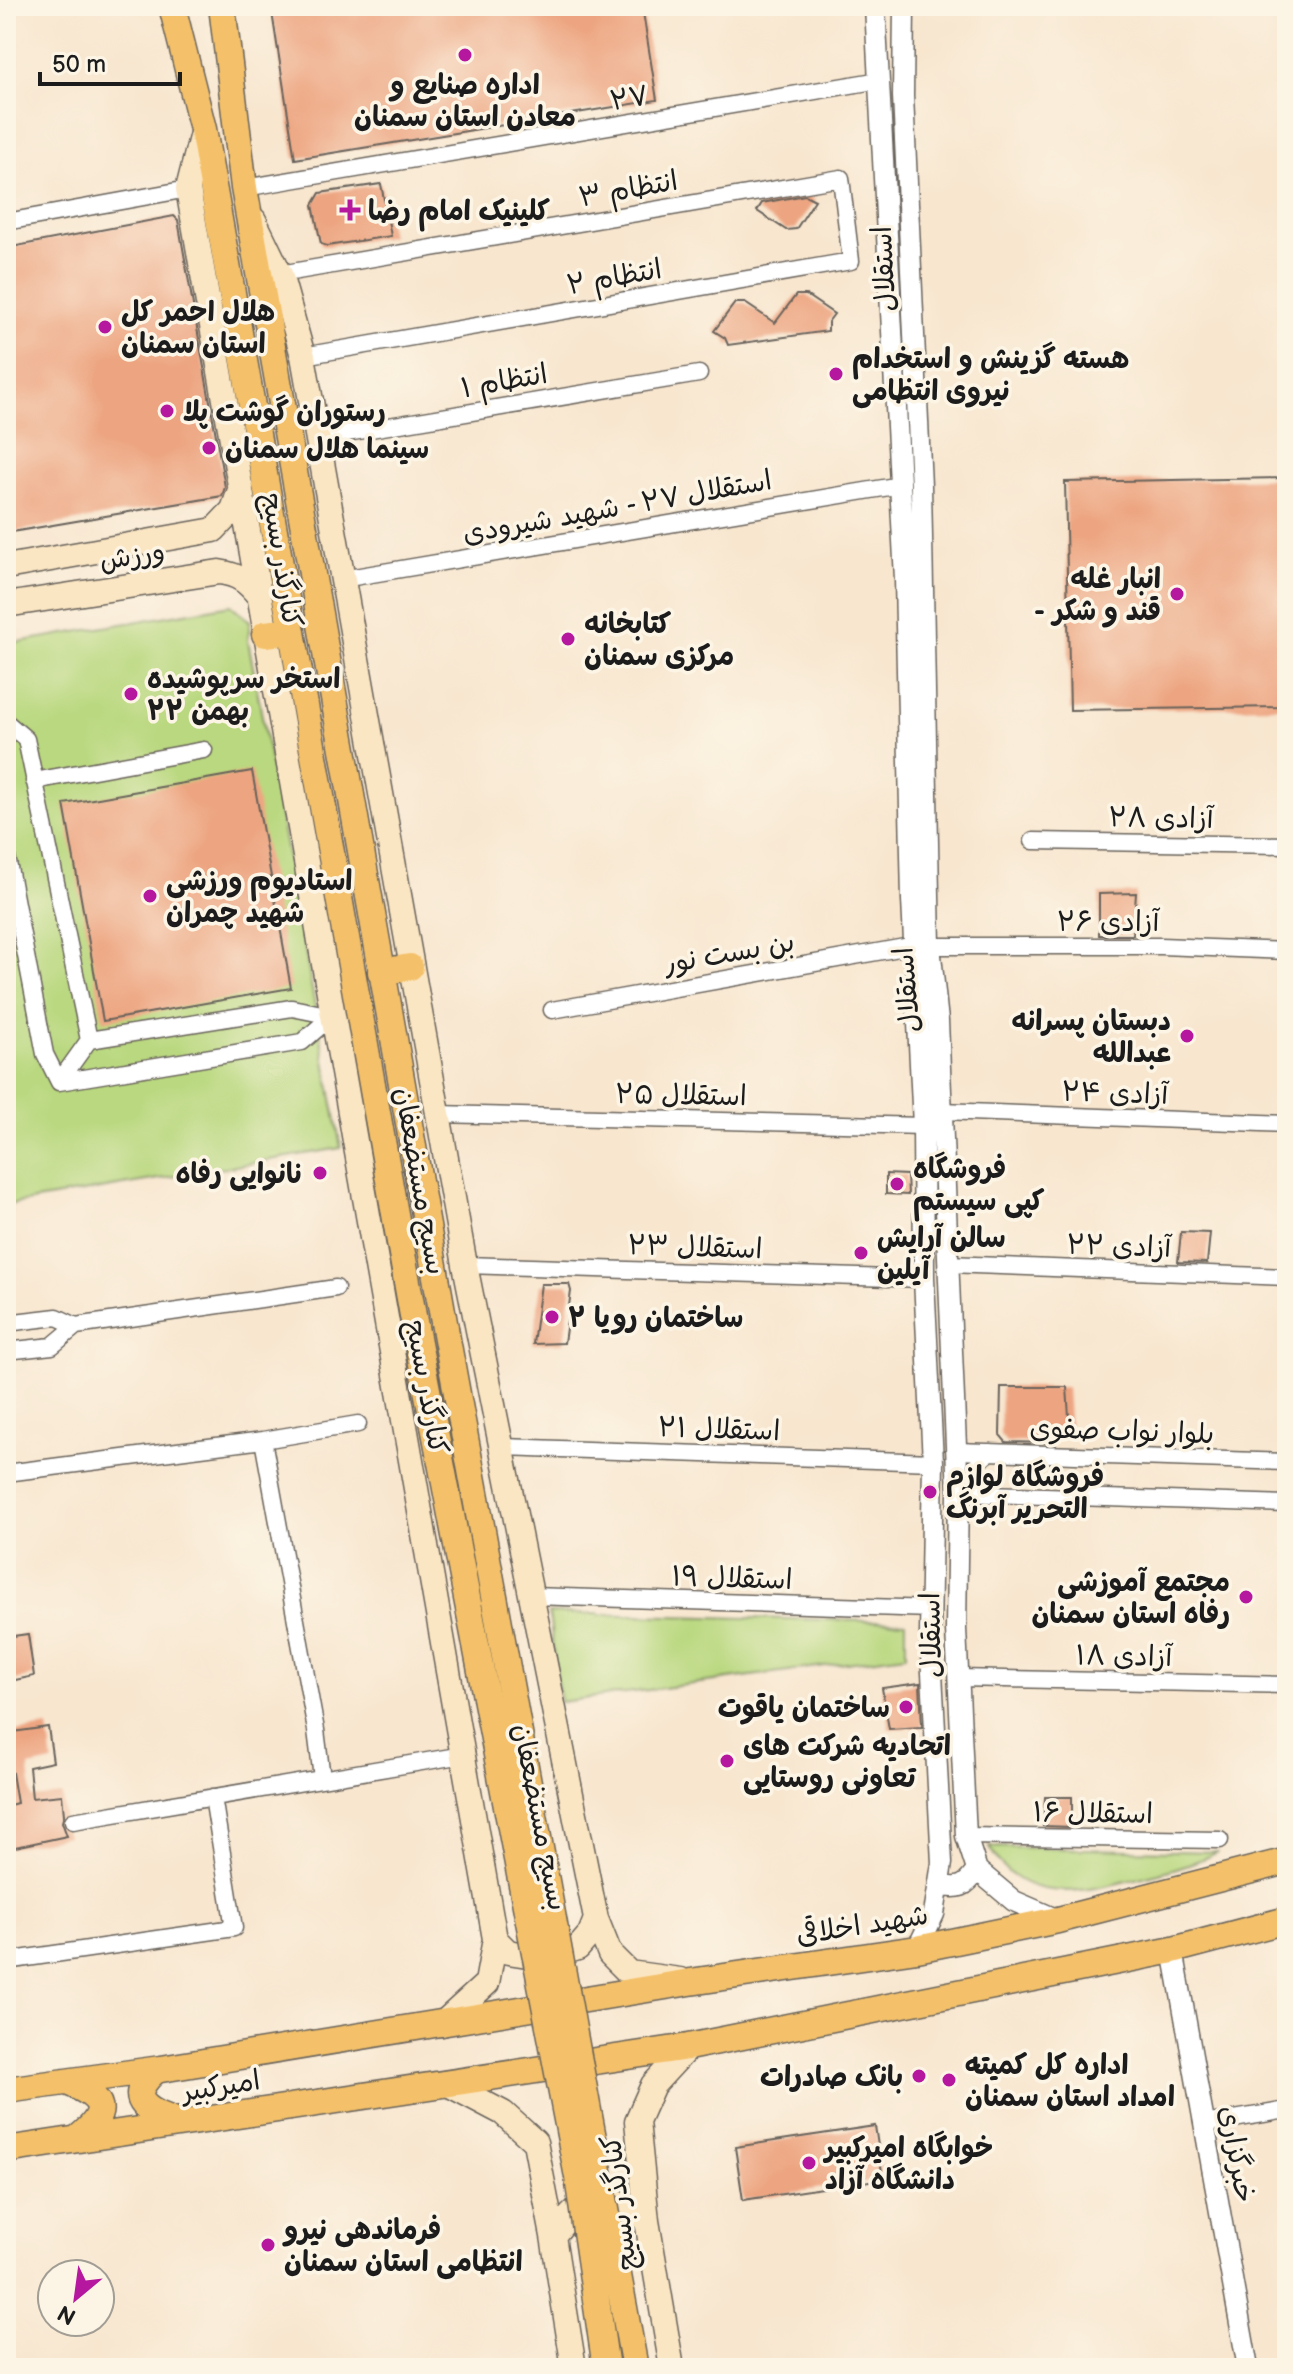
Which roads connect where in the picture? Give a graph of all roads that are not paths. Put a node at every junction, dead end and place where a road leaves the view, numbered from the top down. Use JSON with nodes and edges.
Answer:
{"nodes":[{"id":1,"x":172,"y":6,"type":"edge"},
{"id":2,"x":222,"y":6,"type":"edge"},
{"id":3,"x":875,"y":6,"type":"edge"},
{"id":4,"x":904,"y":6,"type":"edge"},
{"id":5,"x":880,"y":80,"type":"junction"},
{"id":6,"x":203,"y":129,"type":"junction"},
{"id":7,"x":841,"y":178,"type":"joint"},
{"id":8,"x":244,"y":188,"type":"junction"},
{"id":9,"x":188,"y":189,"type":"junction"},
{"id":10,"x":6,"y":222,"type":"edge"},
{"id":11,"x":280,"y":274,"type":"junction"},
{"id":12,"x":303,"y":356,"type":"junction"},
{"id":13,"x":699,"y":374,"type":"dead end"},
{"id":14,"x":317,"y":438,"type":"junction"},
{"id":15,"x":901,"y":485,"type":"junction"},
{"id":16,"x":241,"y":487,"type":"junction"},
{"id":17,"x":6,"y":567,"type":"edge"},
{"id":18,"x":342,"y":579,"type":"junction"},
{"id":19,"x":259,"y":596,"type":"junction"},
{"id":20,"x":6,"y":605,"type":"edge"},
{"id":21,"x":292,"y":631,"type":"junction"},
{"id":22,"x":265,"y":634,"type":"junction"},
{"id":23,"x":916,"y":699,"type":"junction"},
{"id":24,"x":6,"y":722,"type":"edge"},
{"id":25,"x":204,"y":750,"type":"dead end"},
{"id":26,"x":34,"y":781,"type":"junction"},
{"id":27,"x":1033,"y":841,"type":"dead end"},
{"id":28,"x":1287,"y":845,"type":"edge"},
{"id":29,"x":6,"y":852,"type":"edge"},
{"id":30,"x":923,"y":946,"type":"junction"},
{"id":31,"x":1287,"y":951,"type":"edge"},
{"id":32,"x":410,"y":967,"type":"junction"},
{"id":33,"x":381,"y":972,"type":"junction"},
{"id":34,"x":552,"y":1010,"type":"dead end"},
{"id":35,"x":332,"y":1016,"type":"junction"},
{"id":36,"x":89,"y":1040,"type":"junction"},
{"id":37,"x":59,"y":1082,"type":"junction"},
{"id":38,"x":942,"y":1111,"type":"junction"},
{"id":39,"x":438,"y":1114,"type":"junction"},
{"id":40,"x":1287,"y":1124,"type":"edge"},
{"id":41,"x":923,"y":1126,"type":"junction"},
{"id":42,"x":948,"y":1264,"type":"junction"},
{"id":43,"x":465,"y":1265,"type":"junction"},
{"id":44,"x":1287,"y":1277,"type":"edge"},
{"id":45,"x":924,"y":1279,"type":"junction"},
{"id":46,"x":336,"y":1288,"type":"dead end"},
{"id":47,"x":6,"y":1323,"type":"edge"},
{"id":48,"x":76,"y":1326,"type":"junction"},
{"id":49,"x":6,"y":1351,"type":"edge"},
{"id":50,"x":952,"y":1378,"type":"junction"},
{"id":51,"x":929,"y":1379,"type":"junction"},
{"id":52,"x":358,"y":1424,"type":"dead end"},
{"id":53,"x":263,"y":1440,"type":"junction"},
{"id":54,"x":503,"y":1447,"type":"junction"},
{"id":55,"x":956,"y":1451,"type":"junction"},
{"id":56,"x":991,"y":1452,"type":"junction"},
{"id":57,"x":933,"y":1462,"type":"junction"},
{"id":58,"x":1287,"y":1462,"type":"edge"},
{"id":59,"x":6,"y":1473,"type":"edge"},
{"id":60,"x":958,"y":1493,"type":"junction"},
{"id":61,"x":986,"y":1494,"type":"junction"},
{"id":62,"x":1287,"y":1504,"type":"edge"},
{"id":63,"x":532,"y":1596,"type":"junction"},
{"id":64,"x":932,"y":1609,"type":"junction"},
{"id":65,"x":959,"y":1678,"type":"junction"},
{"id":66,"x":1287,"y":1685,"type":"edge"},
{"id":67,"x":463,"y":1755,"type":"junction"},
{"id":68,"x":322,"y":1778,"type":"junction"},
{"id":69,"x":213,"y":1797,"type":"junction"},
{"id":70,"x":73,"y":1821,"type":"dead end"},
{"id":71,"x":966,"y":1836,"type":"junction"},
{"id":72,"x":1220,"y":1840,"type":"dead end"},
{"id":73,"x":1287,"y":1861,"type":"edge"},
{"id":74,"x":977,"y":1870,"type":"junction"},
{"id":75,"x":939,"y":1885,"type":"junction"},
{"id":76,"x":596,"y":1919,"type":"junction"},
{"id":77,"x":1058,"y":1920,"type":"junction"},
{"id":78,"x":1287,"y":1920,"type":"edge"},
{"id":79,"x":495,"y":1939,"type":"junction"},
{"id":80,"x":917,"y":1949,"type":"junction"},
{"id":81,"x":1173,"y":1950,"type":"junction"},
{"id":82,"x":6,"y":1961,"type":"edge"},
{"id":83,"x":690,"y":1982,"type":"junction"},
{"id":84,"x":442,"y":2024,"type":"junction"},
{"id":85,"x":688,"y":2047,"type":"junction"},
{"id":86,"x":156,"y":2070,"type":"junction"},
{"id":87,"x":67,"y":2082,"type":"junction"},
{"id":88,"x":446,"y":2083,"type":"junction"},
{"id":89,"x":6,"y":2090,"type":"edge"},
{"id":90,"x":1287,"y":2110,"type":"edge"},
{"id":91,"x":183,"y":2123,"type":"junction"},
{"id":92,"x":1204,"y":2124,"type":"junction"},
{"id":93,"x":77,"y":2139,"type":"junction"},
{"id":94,"x":6,"y":2150,"type":"edge"},
{"id":95,"x":647,"y":2221,"type":"junction"},
{"id":96,"x":553,"y":2236,"type":"junction"},
{"id":97,"x":574,"y":2368,"type":"edge"},
{"id":98,"x":606,"y":2368,"type":"edge"},
{"id":99,"x":635,"y":2368,"type":"edge"},
{"id":100,"x":672,"y":2368,"type":"edge"},
{"id":101,"x":1248,"y":2368,"type":"edge"}],
"edges":[{"from":1,"to":6,"type":"main road","name":"بسیج مستضعفان"},
{"from":2,"to":8,"type":"main road","name":"بسیج مستضعفان"},
{"from":3,"to":5,"type":"street","name":"استقلال"},
{"from":4,"to":23,"type":"street","name":"استقلال"},
{"from":5,"to":8,"type":"street","name":"۲۷"},
{"from":5,"to":15,"type":"street","name":"استقلال"},
{"from":6,"to":9,"type":"main road","name":"کنارگذر بسیج"},
{"from":6,"to":21,"type":"main road","name":"بسیج مستضعفان"},
{"from":7,"to":11,"type":"street","name":"انتظام ۳"},
{"from":7,"to":12,"type":"street","name":"انتظام ۲"},
{"from":8,"to":11,"type":"main road","name":"کنارگذر بسیج"},
{"from":8,"to":33,"type":"main road","name":"بسیج مستضعفان"},
{"from":9,"to":10,"type":"street"},
{"from":9,"to":16,"type":"main road","name":"کنارگذر بسیج"},
{"from":11,"to":12,"type":"main road","name":"کنارگذر بسیج"},
{"from":12,"to":14,"type":"main road","name":"کنارگذر بسیج"},
{"from":13,"to":14,"type":"street","name":"انتظام ۱"},
{"from":14,"to":18,"type":"main road","name":"کنارگذر بسیج"},
{"from":15,"to":18,"type":"street","name":"استقلال ۲۷ - شهید شیرودی"},
{"from":15,"to":23,"type":"street","name":"استقلال"},
{"from":16,"to":17,"type":"main road","name":"ورزش"},
{"from":16,"to":19,"type":"main road","name":"کنارگذر بسیج"},
{"from":18,"to":32,"type":"main road","name":"کنارگذر بسیج"},
{"from":19,"to":20,"type":"main road","name":"ورزش"},
{"from":19,"to":22,"type":"main road","name":"کنارگذر بسیج"},
{"from":21,"to":22,"type":"main road"},
{"from":21,"to":98,"type":"main road","name":"بسیج مستضعفان","bridge":true},
{"from":22,"to":35,"type":"main road","name":"کنارگذر بسیج"},
{"from":23,"to":30,"type":"street","name":"استقلال"},
{"from":24,"to":26,"type":"street"},
{"from":25,"to":26,"type":"street"},
{"from":26,"to":36,"type":"street"},
{"from":27,"to":28,"type":"street","name":"آزادی ۲۸"},
{"from":29,"to":37,"type":"street"},
{"from":30,"to":31,"type":"street","name":"آزادی ۲۶"},
{"from":30,"to":34,"type":"street","name":"بن بست نور"},
{"from":30,"to":38,"type":"street","name":"استقلال"},
{"from":30,"to":41,"type":"street","name":"استقلال"},
{"from":32,"to":33,"type":"main road"},
{"from":32,"to":39,"type":"main road","name":"کنارگذر بسیج"},
{"from":33,"to":99,"type":"main road","name":"بسیج مستضعفان","bridge":true},
{"from":35,"to":36,"type":"street"},
{"from":35,"to":37,"type":"street"},
{"from":35,"to":67,"type":"main road","name":"کنارگذر بسیج"},
{"from":36,"to":37,"type":"street"},
{"from":38,"to":40,"type":"street","name":"آزادی ۲۴"},
{"from":38,"to":42,"type":"street","name":"استقلال"},
{"from":39,"to":41,"type":"street","name":"استقلال ۲۵"},
{"from":39,"to":43,"type":"main road","name":"کنارگذر بسیج"},
{"from":41,"to":45,"type":"street","name":"استقلال"},
{"from":42,"to":44,"type":"street","name":"آزادی ۲۲"},
{"from":42,"to":50,"type":"street","name":"استقلال"},
{"from":43,"to":45,"type":"street","name":"استقلال ۲۳"},
{"from":43,"to":54,"type":"main road","name":"کنارگذر بسیج"},
{"from":45,"to":51,"type":"street","name":"استقلال"},
{"from":46,"to":48,"type":"street"},
{"from":47,"to":48,"type":"street"},
{"from":48,"to":49,"type":"street"},
{"from":50,"to":51,"type":"street"},
{"from":50,"to":55,"type":"street","name":"استقلال"},
{"from":51,"to":57,"type":"street","name":"استقلال"},
{"from":52,"to":53,"type":"street"},
{"from":53,"to":59,"type":"street"},
{"from":53,"to":68,"type":"street"},
{"from":54,"to":57,"type":"street","name":"استقلال ۲۱"},
{"from":54,"to":63,"type":"main road","name":"کنارگذر بسیج"},
{"from":55,"to":56,"type":"street","name":"بلوار نواب صفوی"},
{"from":55,"to":60,"type":"street","name":"استقلال"},
{"from":56,"to":58,"type":"street","name":"بلوار نواب صفوی"},
{"from":56,"to":61,"type":"street"},
{"from":57,"to":64,"type":"street","name":"استقلال"},
{"from":60,"to":61,"type":"street"},
{"from":60,"to":65,"type":"street","name":"استقلال"},
{"from":61,"to":62,"type":"street"},
{"from":63,"to":64,"type":"street","name":"استقلال ۱۹"},
{"from":63,"to":76,"type":"main road","name":"کنارگذر بسیج"},
{"from":64,"to":75,"type":"street","name":"استقلال"},
{"from":65,"to":66,"type":"street","name":"آزادی ۱۸"},
{"from":65,"to":71,"type":"street","name":"استقلال"},
{"from":67,"to":68,"type":"street"},
{"from":67,"to":79,"type":"main road","name":"کنارگذر بسیج"},
{"from":68,"to":69,"type":"street"},
{"from":69,"to":70,"type":"street"},
{"from":69,"to":82,"type":"street"},
{"from":71,"to":72,"type":"street","name":"استقلال ۱۶"},
{"from":71,"to":74,"type":"street","name":"استقلال"},
{"from":73,"to":77,"type":"main road","name":"شهید اخلاقی"},
{"from":74,"to":75,"type":"street"},
{"from":74,"to":77,"type":"street"},
{"from":75,"to":80,"type":"street","name":"استقلال"},
{"from":76,"to":79,"type":"main road"},
{"from":76,"to":83,"type":"main road","name":"کنارگذر بسیج"},
{"from":77,"to":80,"type":"main road","name":"شهید اخلاقی"},
{"from":78,"to":81,"type":"main road"},
{"from":79,"to":84,"type":"main road","name":"کنارگذر بسیج"},
{"from":80,"to":83,"type":"main road","name":"شهید اخلاقی"},
{"from":81,"to":85,"type":"main road"},
{"from":81,"to":92,"type":"street","name":"خبرگزاری"},
{"from":83,"to":84,"type":"main road","name":"شهید اخلاقی"},
{"from":84,"to":86,"type":"main road","name":"امیرکبیر"},
{"from":85,"to":88,"type":"main road"},
{"from":85,"to":95,"type":"main road","name":"کنارگذر بسیج"},
{"from":86,"to":87,"type":"main road","name":"امیرکبیر"},
{"from":86,"to":91,"type":"main road"},
{"from":87,"to":89,"type":"main road","name":"امیرکبیر"},
{"from":87,"to":93,"type":"main road"},
{"from":88,"to":91,"type":"main road","name":"امیرکبیر"},
{"from":88,"to":96,"type":"main road"},
{"from":90,"to":92,"type":"street"},
{"from":91,"to":93,"type":"main road","name":"امیرکبیر"},
{"from":92,"to":101,"type":"street","name":"خبرگزاری"},
{"from":93,"to":94,"type":"main road","name":"امیرکبیر"},
{"from":95,"to":96,"type":"main road"},
{"from":95,"to":100,"type":"main road","name":"کنارگذر بسیج"},
{"from":96,"to":97,"type":"main road"}]}
